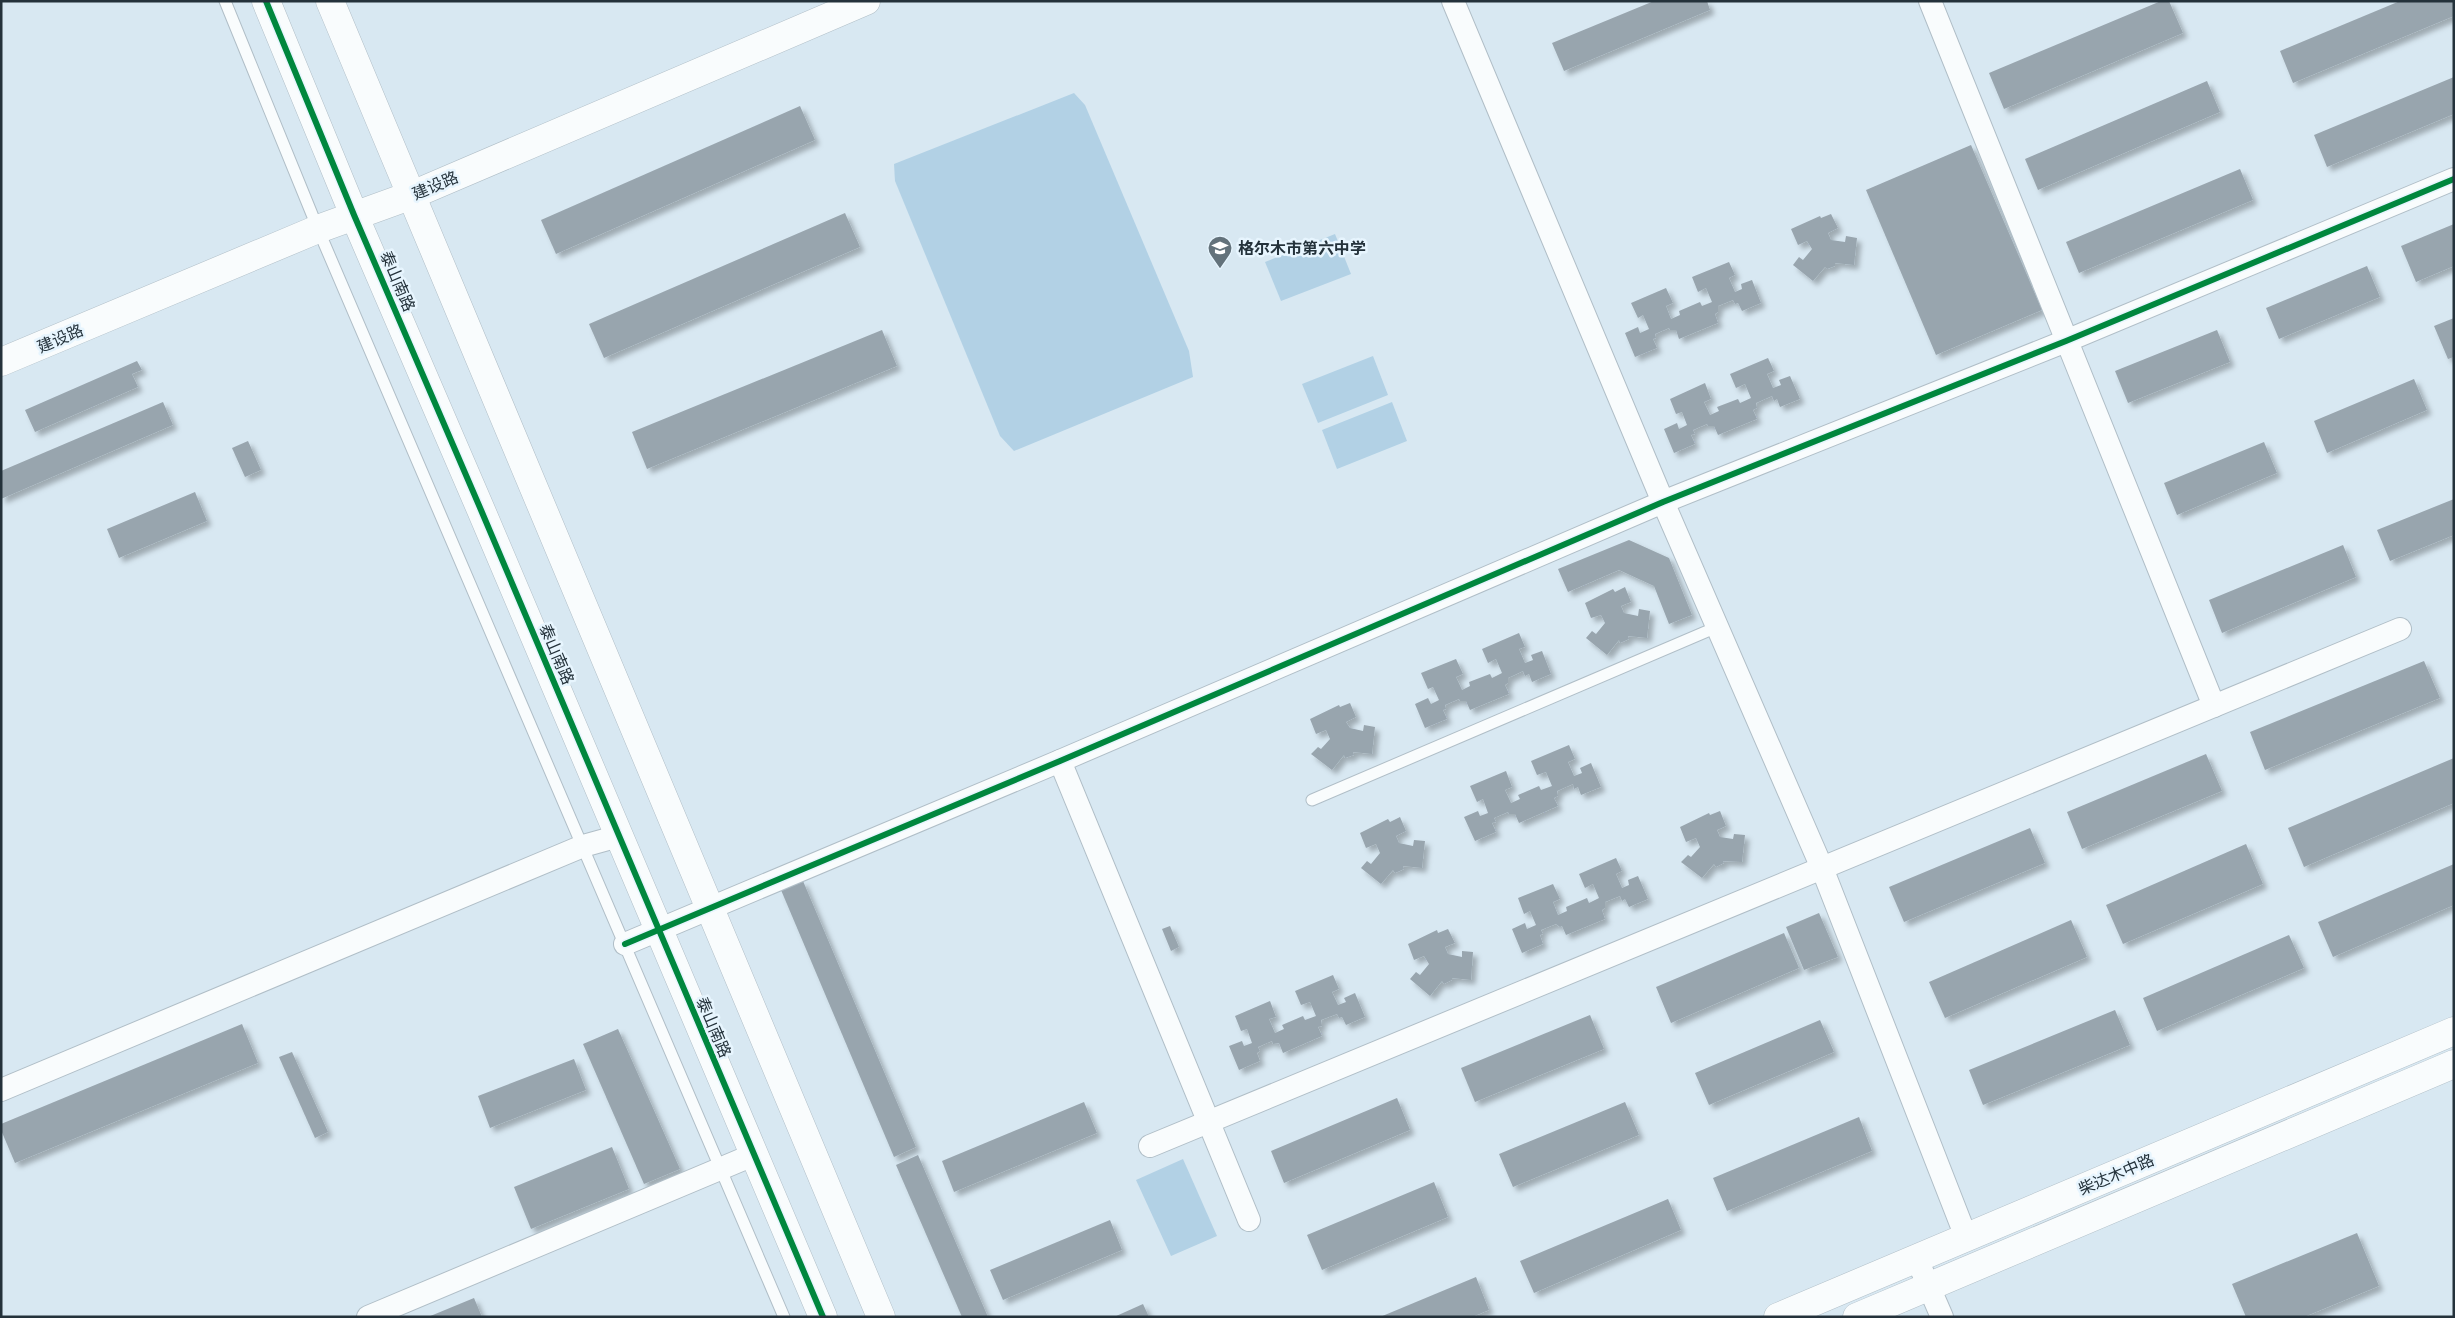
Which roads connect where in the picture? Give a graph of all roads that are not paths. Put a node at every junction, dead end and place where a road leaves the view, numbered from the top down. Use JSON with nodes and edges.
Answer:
{"nodes":[{"id":1,"x":224,"y":1,"type":"edge"},
{"id":2,"x":266,"y":1,"type":"edge"},
{"id":3,"x":330,"y":1,"type":"edge"},
{"id":4,"x":866,"y":1,"type":"edge"},
{"id":5,"x":1453,"y":1,"type":"edge"},
{"id":6,"x":1930,"y":1,"type":"edge"},
{"id":7,"x":2454,"y":179,"type":"edge"},
{"id":8,"x":412,"y":195,"type":"junction"},
{"id":9,"x":354,"y":215,"type":"junction"},
{"id":10,"x":318,"y":229,"type":"junction"},
{"id":11,"x":2066,"y":341,"type":"junction"},
{"id":12,"x":1,"y":362,"type":"edge"},
{"id":13,"x":1663,"y":502,"type":"junction"},
{"id":14,"x":1717,"y":627,"type":"junction"},
{"id":15,"x":2400,"y":628,"type":"dead end"},
{"id":16,"x":2214,"y":706,"type":"junction"},
{"id":17,"x":1060,"y":761,"type":"junction"},
{"id":18,"x":1312,"y":800,"type":"dead end"},
{"id":19,"x":619,"y":836,"type":"junction"},
{"id":20,"x":583,"y":846,"type":"junction"},
{"id":21,"x":1822,"y":868,"type":"junction"},
{"id":22,"x":709,"y":908,"type":"junction"},
{"id":23,"x":658,"y":930,"type":"junction"},
{"id":24,"x":625,"y":944,"type":"junction"},
{"id":25,"x":2454,"y":1031,"type":"edge"},
{"id":26,"x":2454,"y":1064,"type":"edge"},
{"id":27,"x":1,"y":1090,"type":"edge"},
{"id":28,"x":1209,"y":1122,"type":"junction"},
{"id":29,"x":1150,"y":1146,"type":"dead end"},
{"id":30,"x":753,"y":1155,"type":"junction"},
{"id":31,"x":722,"y":1170,"type":"junction"},
{"id":32,"x":1249,"y":1220,"type":"dead end"},
{"id":33,"x":1966,"y":1237,"type":"junction"},
{"id":34,"x":1916,"y":1257,"type":"junction"},
{"id":35,"x":1929,"y":1286,"type":"junction"},
{"id":36,"x":368,"y":1317,"type":"edge"},
{"id":37,"x":784,"y":1317,"type":"edge"},
{"id":38,"x":823,"y":1317,"type":"edge"},
{"id":39,"x":881,"y":1317,"type":"edge"},
{"id":40,"x":1778,"y":1317,"type":"edge"},
{"id":41,"x":1857,"y":1317,"type":"edge"},
{"id":42,"x":1942,"y":1317,"type":"edge"}],
"edges":[{"from":1,"to":10,"type":"lane"},
{"from":2,"to":9,"type":"street","name":"泰山南路"},
{"from":3,"to":8,"type":"street"},
{"from":4,"to":8,"type":"street","name":"建设路"},
{"from":5,"to":13,"type":"street"},
{"from":6,"to":11,"type":"street"},
{"from":7,"to":11,"type":"street"},
{"from":8,"to":9,"type":"street","name":"建设路"},
{"from":8,"to":22,"type":"street"},
{"from":9,"to":10,"type":"street","name":"建设路"},
{"from":9,"to":19,"type":"street","name":"泰山南路"},
{"from":10,"to":12,"type":"street","name":"建设路"},
{"from":10,"to":20,"type":"lane"},
{"from":11,"to":13,"type":"street"},
{"from":11,"to":16,"type":"street"},
{"from":13,"to":14,"type":"street"},
{"from":13,"to":17,"type":"street"},
{"from":14,"to":18,"type":"lane"},
{"from":14,"to":21,"type":"street"},
{"from":15,"to":16,"type":"street"},
{"from":16,"to":21,"type":"street"},
{"from":17,"to":22,"type":"street"},
{"from":17,"to":28,"type":"street"},
{"from":19,"to":20,"type":"street"},
{"from":19,"to":23,"type":"street","name":"泰山南路"},
{"from":20,"to":24,"type":"lane"},
{"from":20,"to":27,"type":"street"},
{"from":21,"to":28,"type":"street"},
{"from":21,"to":33,"type":"street"},
{"from":22,"to":23,"type":"street"},
{"from":22,"to":39,"type":"street"},
{"from":23,"to":24,"type":"street"},
{"from":23,"to":30,"type":"street","name":"泰山南路"},
{"from":24,"to":31,"type":"lane"},
{"from":25,"to":33,"type":"street","name":"柴达木中路"},
{"from":26,"to":35,"type":"street","name":"柴达木中路"},
{"from":28,"to":29,"type":"street"},
{"from":28,"to":32,"type":"street"},
{"from":30,"to":31,"type":"street"},
{"from":30,"to":38,"type":"street","name":"泰山南路"},
{"from":31,"to":36,"type":"street"},
{"from":31,"to":37,"type":"lane"},
{"from":33,"to":34,"type":"street","name":"柴达木中路"},
{"from":34,"to":35,"type":"street"},
{"from":34,"to":40,"type":"street","name":"柴达木中路"},
{"from":35,"to":41,"type":"street","name":"柴达木中路"},
{"from":35,"to":42,"type":"street"}]}
